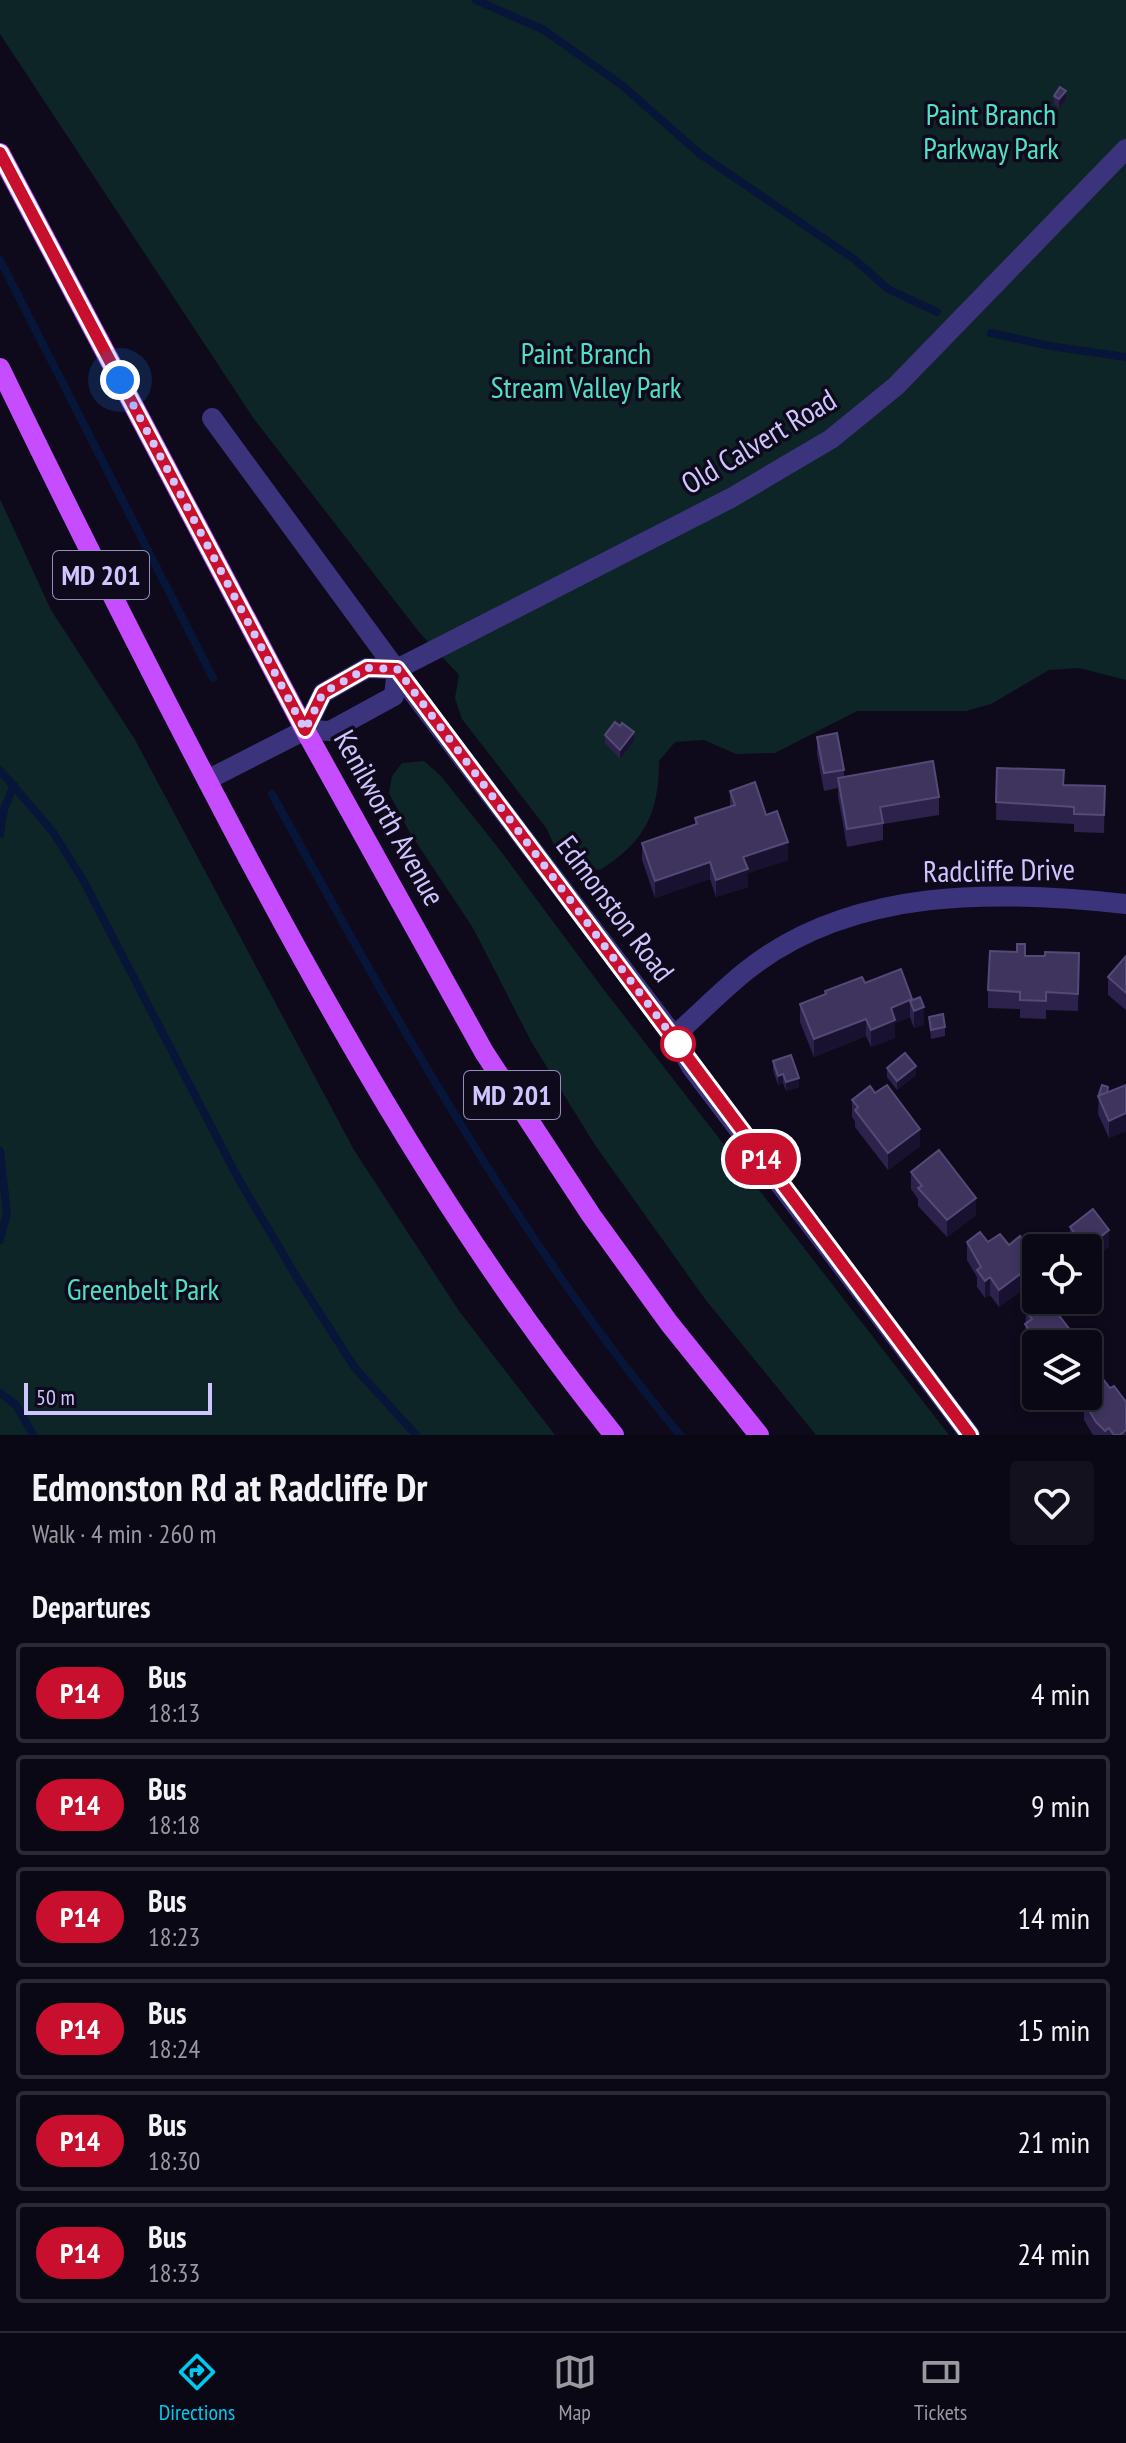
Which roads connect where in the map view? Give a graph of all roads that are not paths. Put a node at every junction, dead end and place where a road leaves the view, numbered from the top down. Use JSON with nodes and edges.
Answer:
{"nodes":[{"id":1,"x":1126,"y":149,"type":"edge"},
{"id":2,"x":0,"y":153,"type":"edge"},
{"id":3,"x":0,"y":368,"type":"edge"},
{"id":4,"x":212,"y":418,"type":"dead end"},
{"id":5,"x":397,"y":669,"type":"junction"},
{"id":6,"x":305,"y":730,"type":"junction"},
{"id":7,"x":207,"y":780,"type":"junction"},
{"id":8,"x":1126,"y":904,"type":"edge"},
{"id":9,"x":674,"y":1036,"type":"junction"},
{"id":10,"x":614,"y":1435,"type":"edge"},
{"id":11,"x":759,"y":1435,"type":"edge"},
{"id":12,"x":970,"y":1435,"type":"edge"}],
"edges":[{"from":1,"to":5,"type":"street","name":"Old Calvert Road"},
{"from":2,"to":6,"type":"main road","name":"Kenilworth Avenue","number":"MD 201"},
{"from":3,"to":7,"type":"main road","number":"MD 201"},
{"from":4,"to":5,"type":"street","name":"Edmonston Road"},
{"from":5,"to":6,"type":"street","name":"Old Calvert Road"},
{"from":5,"to":6,"type":"street"},
{"from":5,"to":9,"type":"street","name":"Edmonston Road"},
{"from":6,"to":7,"type":"street"},
{"from":6,"to":11,"type":"main road","name":"Kenilworth Avenue","number":"MD 201"},
{"from":7,"to":10,"type":"main road","number":"MD 201"},
{"from":8,"to":9,"type":"street","name":"Radcliffe Drive"},
{"from":9,"to":12,"type":"street","name":"Edmonston Road"}]}
